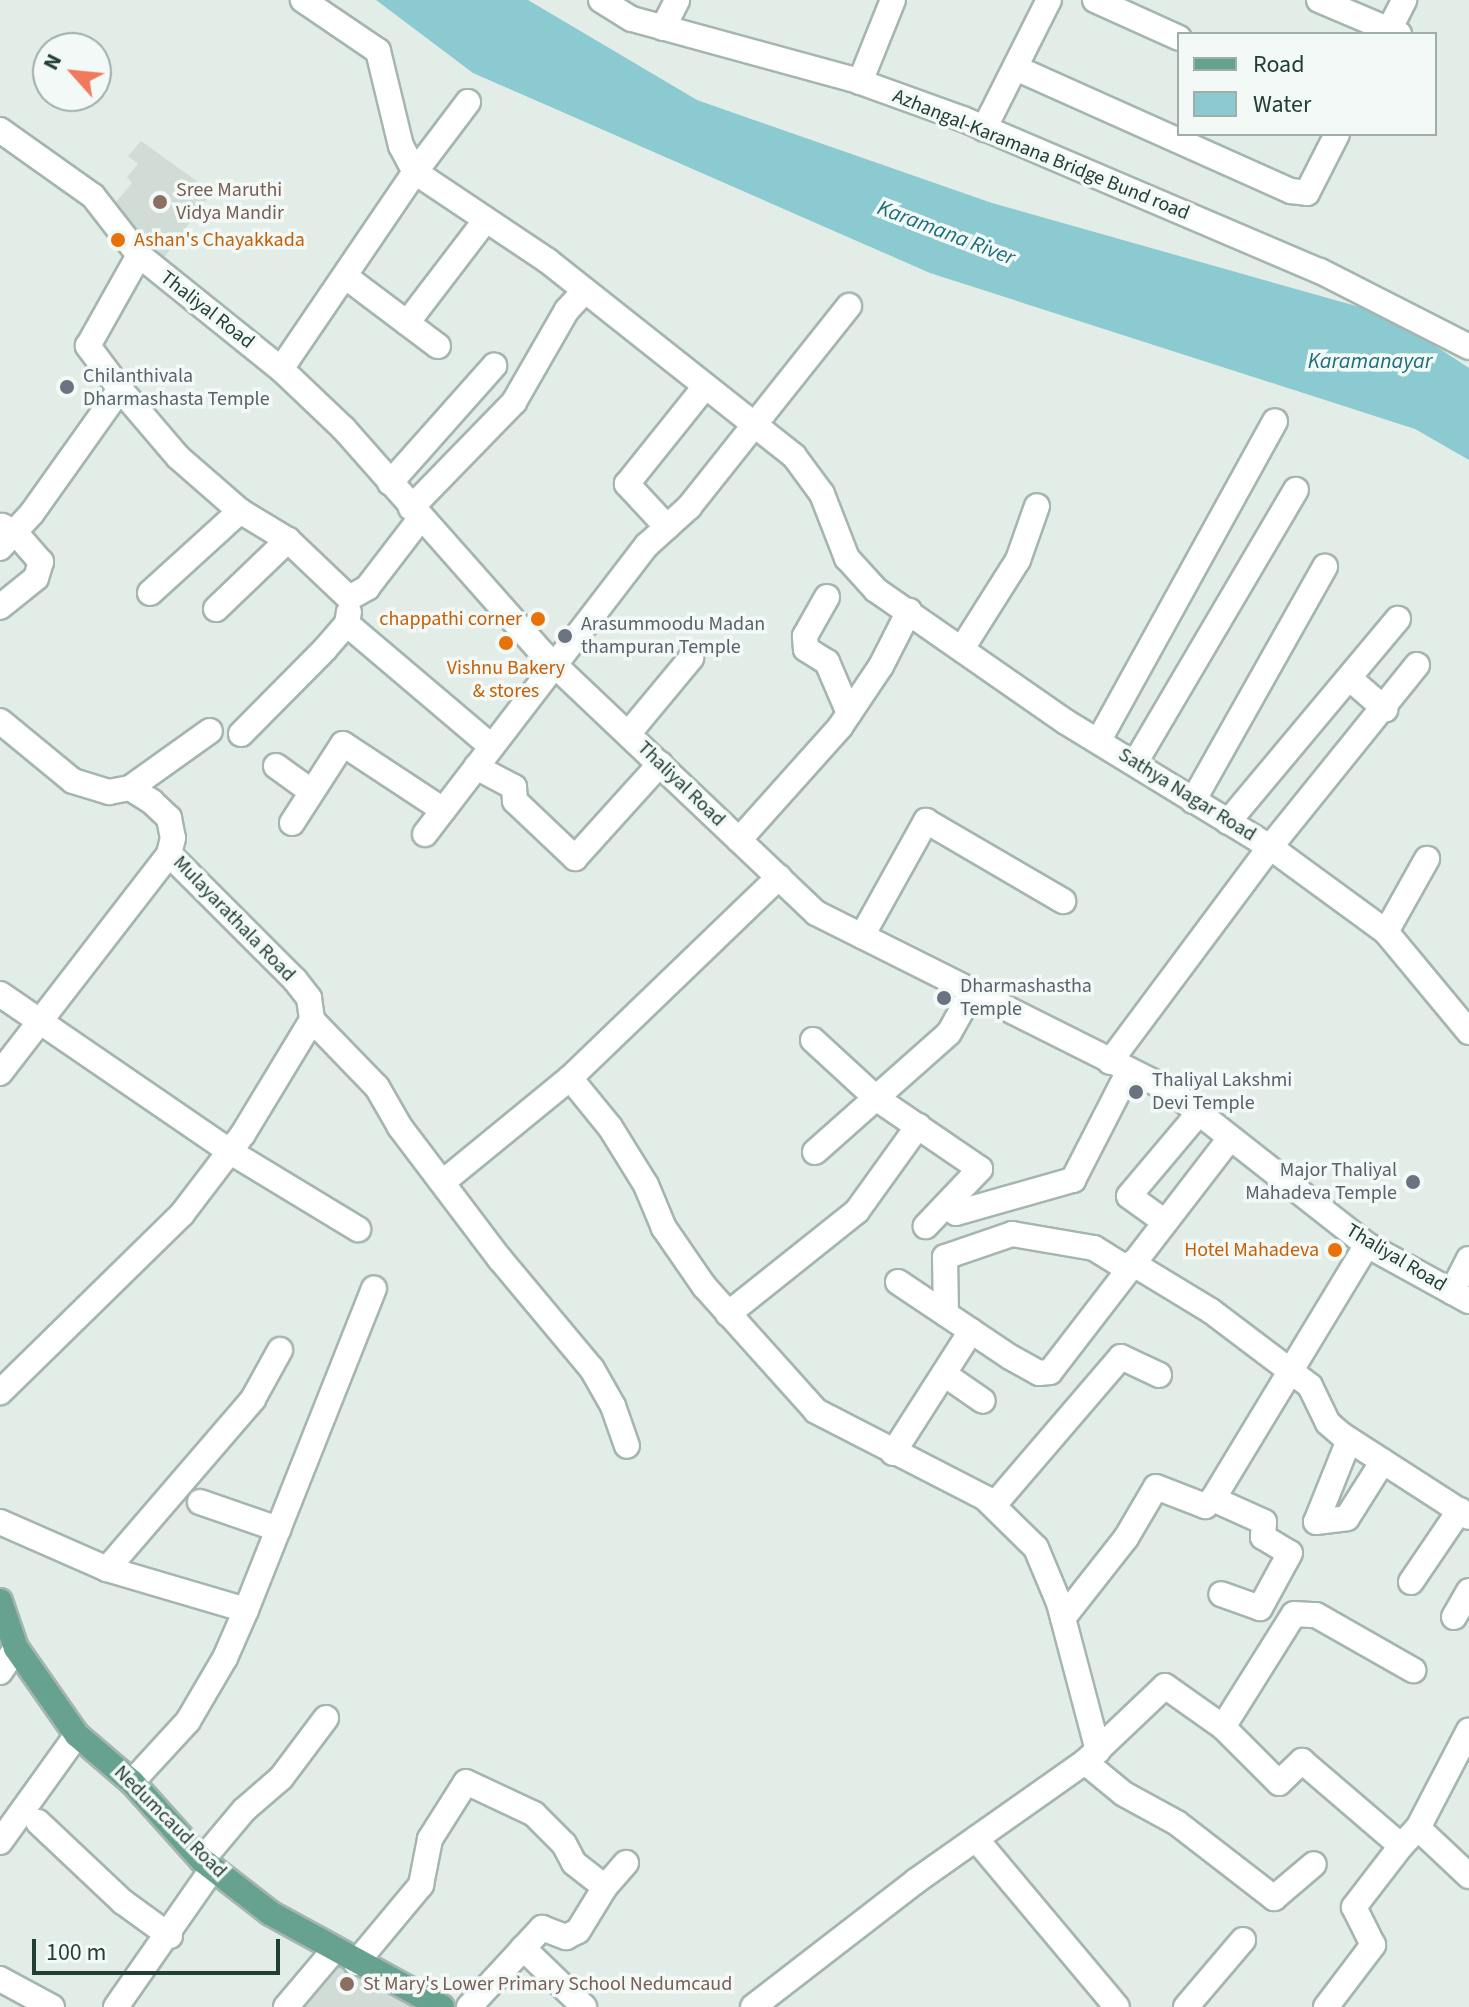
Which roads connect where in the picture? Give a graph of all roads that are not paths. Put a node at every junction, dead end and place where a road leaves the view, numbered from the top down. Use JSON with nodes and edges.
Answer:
{"nodes":[{"id":1,"x":303,"y":0,"type":"edge"},
{"id":2,"x":601,"y":0,"type":"edge"},
{"id":3,"x":677,"y":0,"type":"edge"},
{"id":4,"x":893,"y":0,"type":"edge"},
{"id":5,"x":1049,"y":0,"type":"edge"},
{"id":6,"x":1095,"y":0,"type":"edge"},
{"id":7,"x":1319,"y":0,"type":"edge"},
{"id":8,"x":1404,"y":0,"type":"edge"},
{"id":9,"x":663,"y":28,"type":"junction"},
{"id":10,"x":1392,"y":32,"type":"edge"},
{"id":11,"x":1177,"y":37,"type":"edge"},
{"id":12,"x":1018,"y":69,"type":"junction"},
{"id":13,"x":860,"y":82,"type":"junction"},
{"id":14,"x":468,"y":102,"type":"dead end"},
{"id":15,"x":984,"y":129,"type":"junction"},
{"id":16,"x":0,"y":131,"type":"edge"},
{"id":17,"x":1336,"y":136,"type":"edge"},
{"id":18,"x":415,"y":172,"type":"junction"},
{"id":19,"x":485,"y":221,"type":"junction"},
{"id":20,"x":139,"y":255,"type":"junction"},
{"id":21,"x":346,"y":277,"type":"junction"},
{"id":22,"x":585,"y":291,"type":"junction"},
{"id":23,"x":849,"y":306,"type":"dead end"},
{"id":24,"x":407,"y":323,"type":"junction"},
{"id":25,"x":438,"y":346,"type":"dead end"},
{"id":26,"x":1469,"y":347,"type":"edge"},
{"id":27,"x":494,"y":366,"type":"dead end"},
{"id":28,"x":281,"y":369,"type":"junction"},
{"id":29,"x":704,"y":388,"type":"junction"},
{"id":30,"x":120,"y":389,"type":"junction"},
{"id":31,"x":1275,"y":421,"type":"dead end"},
{"id":32,"x":753,"y":424,"type":"junction"},
{"id":33,"x":390,"y":483,"type":"junction"},
{"id":34,"x":1296,"y":490,"type":"dead end"},
{"id":35,"x":1037,"y":506,"type":"dead end"},
{"id":36,"x":240,"y":511,"type":"junction"},
{"id":37,"x":415,"y":514,"type":"junction"},
{"id":38,"x":667,"y":527,"type":"junction"},
{"id":39,"x":5,"y":535,"type":"edge"},
{"id":40,"x":288,"y":540,"type":"junction"},
{"id":41,"x":1325,"y":567,"type":"dead end"},
{"id":42,"x":150,"y":593,"type":"dead end"},
{"id":43,"x":827,"y":597,"type":"dead end"},
{"id":44,"x":349,"y":598,"type":"junction"},
{"id":45,"x":0,"y":607,"type":"edge"},
{"id":46,"x":216,"y":609,"type":"dead end"},
{"id":47,"x":909,"y":611,"type":"junction"},
{"id":48,"x":1398,"y":619,"type":"dead end"},
{"id":49,"x":347,"y":624,"type":"junction"},
{"id":50,"x":963,"y":647,"type":"junction"},
{"id":51,"x":691,"y":658,"type":"dead end"},
{"id":52,"x":554,"y":664,"type":"junction"},
{"id":53,"x":1417,"y":665,"type":"dead end"},
{"id":54,"x":1349,"y":678,"type":"junction"},
{"id":55,"x":1385,"y":709,"type":"junction"},
{"id":56,"x":849,"y":713,"type":"junction"},
{"id":57,"x":0,"y":721,"type":"edge"},
{"id":58,"x":210,"y":731,"type":"dead end"},
{"id":59,"x":241,"y":734,"type":"dead end"},
{"id":60,"x":628,"y":734,"type":"junction"},
{"id":61,"x":1099,"y":740,"type":"junction"},
{"id":62,"x":491,"y":746,"type":"junction"},
{"id":63,"x":1135,"y":763,"type":"junction"},
{"id":64,"x":660,"y":764,"type":"junction"},
{"id":65,"x":276,"y":766,"type":"dead end"},
{"id":66,"x":476,"y":767,"type":"junction"},
{"id":67,"x":130,"y":788,"type":"junction"},
{"id":68,"x":312,"y":792,"type":"junction"},
{"id":69,"x":1193,"y":801,"type":"junction"},
{"id":70,"x":443,"y":810,"type":"junction"},
{"id":71,"x":1228,"y":822,"type":"junction"},
{"id":72,"x":292,"y":823,"type":"dead end"},
{"id":73,"x":425,"y":834,"type":"dead end"},
{"id":74,"x":739,"y":840,"type":"junction"},
{"id":75,"x":1270,"y":847,"type":"junction"},
{"id":76,"x":169,"y":854,"type":"junction"},
{"id":77,"x":1427,"y":859,"type":"dead end"},
{"id":78,"x":779,"y":877,"type":"junction"},
{"id":79,"x":1063,"y":901,"type":"dead end"},
{"id":80,"x":1386,"y":932,"type":"junction"},
{"id":81,"x":862,"y":936,"type":"junction"},
{"id":82,"x":972,"y":992,"type":"junction"},
{"id":83,"x":0,"y":994,"type":"edge"},
{"id":84,"x":312,"y":1020,"type":"junction"},
{"id":85,"x":44,"y":1021,"type":"junction"},
{"id":86,"x":1469,"y":1032,"type":"edge"},
{"id":87,"x":813,"y":1040,"type":"dead end"},
{"id":88,"x":1120,"y":1066,"type":"junction"},
{"id":89,"x":0,"y":1073,"type":"edge"},
{"id":90,"x":570,"y":1078,"type":"junction"},
{"id":91,"x":876,"y":1098,"type":"junction"},
{"id":92,"x":1199,"y":1113,"type":"junction"},
{"id":93,"x":918,"y":1126,"type":"junction"},
{"id":94,"x":1230,"y":1138,"type":"junction"},
{"id":95,"x":229,"y":1151,"type":"junction"},
{"id":96,"x":815,"y":1152,"type":"dead end"},
{"id":97,"x":443,"y":1182,"type":"junction"},
{"id":98,"x":954,"y":1197,"type":"junction"},
{"id":99,"x":1165,"y":1222,"type":"junction"},
{"id":100,"x":926,"y":1226,"type":"dead end"},
{"id":101,"x":358,"y":1229,"type":"dead end"},
{"id":102,"x":1367,"y":1245,"type":"junction"},
{"id":103,"x":1469,"y":1259,"type":"edge"},
{"id":104,"x":1130,"y":1266,"type":"junction"},
{"id":105,"x":898,"y":1282,"type":"dead end"},
{"id":106,"x":374,"y":1289,"type":"dead end"},
{"id":107,"x":1460,"y":1296,"type":"edge"},
{"id":108,"x":728,"y":1314,"type":"junction"},
{"id":109,"x":946,"y":1314,"type":"junction"},
{"id":110,"x":971,"y":1331,"type":"junction"},
{"id":111,"x":280,"y":1350,"type":"dead end"},
{"id":112,"x":1292,"y":1372,"type":"junction"},
{"id":113,"x":944,"y":1374,"type":"junction"},
{"id":114,"x":1159,"y":1375,"type":"dead end"},
{"id":115,"x":0,"y":1392,"type":"edge"},
{"id":116,"x":983,"y":1401,"type":"dead end"},
{"id":117,"x":1349,"y":1440,"type":"junction"},
{"id":118,"x":627,"y":1446,"type":"dead end"},
{"id":119,"x":893,"y":1453,"type":"junction"},
{"id":120,"x":1383,"y":1461,"type":"junction"},
{"id":121,"x":1213,"y":1499,"type":"junction"},
{"id":122,"x":200,"y":1502,"type":"dead end"},
{"id":123,"x":994,"y":1505,"type":"junction"},
{"id":124,"x":1464,"y":1513,"type":"edge"},
{"id":125,"x":0,"y":1522,"type":"edge"},
{"id":126,"x":278,"y":1529,"type":"junction"},
{"id":127,"x":107,"y":1569,"type":"junction"},
{"id":128,"x":1411,"y":1582,"type":"dead end"},
{"id":129,"x":1469,"y":1591,"type":"edge"},
{"id":130,"x":1221,"y":1594,"type":"dead end"},
{"id":131,"x":0,"y":1601,"type":"edge"},
{"id":132,"x":1260,"y":1608,"type":"junction"},
{"id":133,"x":246,"y":1610,"type":"junction"},
{"id":134,"x":1454,"y":1617,"type":"dead end"},
{"id":135,"x":1063,"y":1618,"type":"junction"},
{"id":136,"x":1286,"y":1623,"type":"junction"},
{"id":137,"x":16,"y":1648,"type":"junction"},
{"id":138,"x":1413,"y":1670,"type":"dead end"},
{"id":139,"x":0,"y":1672,"type":"edge"},
{"id":140,"x":326,"y":1718,"type":"dead end"},
{"id":141,"x":1223,"y":1727,"type":"junction"},
{"id":142,"x":1469,"y":1730,"type":"edge"},
{"id":143,"x":77,"y":1735,"type":"junction"},
{"id":144,"x":1092,"y":1757,"type":"junction"},
{"id":145,"x":132,"y":1782,"type":"junction"},
{"id":146,"x":38,"y":1822,"type":"dead end"},
{"id":147,"x":1410,"y":1837,"type":"junction"},
{"id":148,"x":976,"y":1839,"type":"junction"},
{"id":149,"x":0,"y":1842,"type":"edge"},
{"id":150,"x":626,"y":1863,"type":"dead end"},
{"id":151,"x":208,"y":1864,"type":"junction"},
{"id":152,"x":1314,"y":1864,"type":"dead end"},
{"id":153,"x":1469,"y":1876,"type":"edge"},
{"id":154,"x":605,"y":1887,"type":"junction"},
{"id":155,"x":170,"y":1936,"type":"junction"},
{"id":156,"x":1243,"y":1940,"type":"dead end"},
{"id":157,"x":523,"y":1948,"type":"junction"},
{"id":158,"x":335,"y":1949,"type":"junction"},
{"id":159,"x":356,"y":1963,"type":"junction"},
{"id":160,"x":0,"y":1979,"type":"edge"},
{"id":161,"x":52,"y":2007,"type":"edge"},
{"id":162,"x":116,"y":2007,"type":"edge"},
{"id":163,"x":286,"y":2007,"type":"edge"},
{"id":164,"x":442,"y":2007,"type":"edge"},
{"id":165,"x":469,"y":2007,"type":"edge"},
{"id":166,"x":584,"y":2007,"type":"edge"},
{"id":167,"x":753,"y":2007,"type":"edge"},
{"id":168,"x":1117,"y":2007,"type":"edge"},
{"id":169,"x":1186,"y":2007,"type":"edge"},
{"id":170,"x":1326,"y":2007,"type":"edge"}],
"edges":[{"from":1,"to":18,"type":"street"},
{"from":2,"to":9,"type":"street","name":"Azhangal-Karamana Bridge Bund road"},
{"from":3,"to":9,"type":"street"},
{"from":4,"to":13,"type":"street"},
{"from":5,"to":12,"type":"street"},
{"from":6,"to":11,"type":"street"},
{"from":7,"to":10,"type":"street"},
{"from":8,"to":10,"type":"street"},
{"from":9,"to":13,"type":"street","name":"Azhangal-Karamana Bridge Bund road"},
{"from":12,"to":15,"type":"street"},
{"from":12,"to":17,"type":"street"},
{"from":13,"to":15,"type":"street","name":"Azhangal-Karamana Bridge Bund road"},
{"from":14,"to":18,"type":"street"},
{"from":15,"to":26,"type":"street","name":"Azhangal-Karamana Bridge Bund road"},
{"from":16,"to":20,"type":"street","name":"Thaliyal Road"},
{"from":18,"to":19,"type":"street","name":"Sathya Nagar Road"},
{"from":18,"to":21,"type":"street"},
{"from":19,"to":22,"type":"street","name":"Sathya Nagar Road"},
{"from":19,"to":24,"type":"street"},
{"from":20,"to":28,"type":"street","name":"Thaliyal Road"},
{"from":20,"to":30,"type":"street"},
{"from":21,"to":24,"type":"street"},
{"from":21,"to":28,"type":"street"},
{"from":22,"to":29,"type":"street","name":"Sathya Nagar Road"},
{"from":22,"to":37,"type":"street"},
{"from":23,"to":32,"type":"street"},
{"from":24,"to":25,"type":"street"},
{"from":27,"to":33,"type":"street"},
{"from":28,"to":33,"type":"street","name":"Thaliyal Road"},
{"from":29,"to":32,"type":"street","name":"Sathya Nagar Road"},
{"from":29,"to":38,"type":"street"},
{"from":30,"to":36,"type":"street"},
{"from":30,"to":39,"type":"street"},
{"from":31,"to":61,"type":"street"},
{"from":32,"to":38,"type":"street"},
{"from":32,"to":47,"type":"street","name":"Sathya Nagar Road"},
{"from":33,"to":37,"type":"street","name":"Thaliyal Road"},
{"from":34,"to":63,"type":"street"},
{"from":35,"to":50,"type":"street"},
{"from":36,"to":40,"type":"street"},
{"from":36,"to":42,"type":"street"},
{"from":37,"to":44,"type":"street"},
{"from":37,"to":52,"type":"street","name":"Thaliyal Road"},
{"from":38,"to":52,"type":"street"},
{"from":39,"to":45,"type":"street"},
{"from":40,"to":44,"type":"street"},
{"from":40,"to":46,"type":"street"},
{"from":41,"to":69,"type":"street"},
{"from":43,"to":56,"type":"street"},
{"from":44,"to":49,"type":"street"},
{"from":47,"to":50,"type":"street","name":"Sathya Nagar Road"},
{"from":47,"to":56,"type":"street"},
{"from":48,"to":54,"type":"street"},
{"from":49,"to":59,"type":"street"},
{"from":49,"to":62,"type":"street"},
{"from":50,"to":61,"type":"street","name":"Sathya Nagar Road"},
{"from":51,"to":60,"type":"street"},
{"from":52,"to":60,"type":"street","name":"Thaliyal Road"},
{"from":52,"to":62,"type":"street"},
{"from":53,"to":55,"type":"street"},
{"from":54,"to":55,"type":"street"},
{"from":54,"to":71,"type":"street"},
{"from":55,"to":75,"type":"street"},
{"from":56,"to":74,"type":"street"},
{"from":57,"to":67,"type":"street"},
{"from":58,"to":67,"type":"street"},
{"from":60,"to":64,"type":"street","name":"Thaliyal Road"},
{"from":61,"to":63,"type":"street","name":"Sathya Nagar Road"},
{"from":62,"to":66,"type":"street"},
{"from":63,"to":69,"type":"street","name":"Sathya Nagar Road"},
{"from":64,"to":66,"type":"street"},
{"from":64,"to":74,"type":"street","name":"Thaliyal Road"},
{"from":65,"to":68,"type":"street"},
{"from":66,"to":70,"type":"street"},
{"from":67,"to":76,"type":"street","name":"Mulayarathala Road"},
{"from":68,"to":70,"type":"street"},
{"from":68,"to":72,"type":"street"},
{"from":69,"to":71,"type":"street","name":"Sathya Nagar Road"},
{"from":70,"to":73,"type":"street"},
{"from":71,"to":75,"type":"street","name":"Sathya Nagar Road"},
{"from":74,"to":78,"type":"street","name":"Thaliyal Road"},
{"from":75,"to":80,"type":"street"},
{"from":75,"to":88,"type":"street","name":"Sathya Nagar Road"},
{"from":76,"to":84,"type":"street","name":"Mulayarathala Road"},
{"from":76,"to":85,"type":"street"},
{"from":77,"to":80,"type":"street"},
{"from":78,"to":81,"type":"street","name":"Thaliyal Road"},
{"from":78,"to":90,"type":"street"},
{"from":79,"to":81,"type":"street"},
{"from":80,"to":86,"type":"street"},
{"from":81,"to":82,"type":"street","name":"Thaliyal Road"},
{"from":82,"to":88,"type":"street","name":"Thaliyal Road"},
{"from":82,"to":91,"type":"street"},
{"from":83,"to":85,"type":"street"},
{"from":84,"to":95,"type":"street"},
{"from":84,"to":97,"type":"street"},
{"from":85,"to":89,"type":"street"},
{"from":85,"to":95,"type":"street"},
{"from":87,"to":91,"type":"street"},
{"from":88,"to":92,"type":"street","name":"Thaliyal Road"},
{"from":88,"to":98,"type":"street","name":"Sathya Nagar Road"},
{"from":90,"to":97,"type":"street"},
{"from":90,"to":108,"type":"street"},
{"from":91,"to":93,"type":"street"},
{"from":91,"to":96,"type":"street"},
{"from":92,"to":94,"type":"street","name":"Thaliyal Road"},
{"from":92,"to":99,"type":"street"},
{"from":93,"to":98,"type":"street"},
{"from":93,"to":108,"type":"street"},
{"from":94,"to":99,"type":"street"},
{"from":94,"to":102,"type":"street","name":"Thaliyal Road"},
{"from":95,"to":101,"type":"street"},
{"from":95,"to":115,"type":"street"},
{"from":97,"to":118,"type":"street"},
{"from":98,"to":100,"type":"street"},
{"from":99,"to":104,"type":"street"},
{"from":102,"to":107,"type":"street","name":"Thaliyal Road"},
{"from":102,"to":112,"type":"street"},
{"from":103,"to":107,"type":"street"},
{"from":104,"to":109,"type":"street"},
{"from":104,"to":110,"type":"street"},
{"from":104,"to":112,"type":"street"},
{"from":105,"to":109,"type":"street"},
{"from":106,"to":126,"type":"street"},
{"from":108,"to":119,"type":"street"},
{"from":109,"to":110,"type":"street"},
{"from":110,"to":113,"type":"street"},
{"from":111,"to":127,"type":"street"},
{"from":112,"to":117,"type":"street"},
{"from":112,"to":121,"type":"street"},
{"from":113,"to":116,"type":"street"},
{"from":113,"to":119,"type":"street"},
{"from":114,"to":123,"type":"street"},
{"from":117,"to":120,"type":"street"},
{"from":117,"to":120,"type":"street"},
{"from":119,"to":123,"type":"street"},
{"from":120,"to":124,"type":"street"},
{"from":121,"to":132,"type":"street"},
{"from":121,"to":135,"type":"street"},
{"from":122,"to":126,"type":"street"},
{"from":123,"to":135,"type":"street"},
{"from":124,"to":128,"type":"street"},
{"from":125,"to":127,"type":"street"},
{"from":126,"to":133,"type":"street"},
{"from":127,"to":133,"type":"street"},
{"from":129,"to":134,"type":"street"},
{"from":130,"to":132,"type":"street"},
{"from":131,"to":137,"type":"main road","name":"Nedumcaud Road"},
{"from":132,"to":136,"type":"street"},
{"from":133,"to":145,"type":"street"},
{"from":135,"to":144,"type":"street"},
{"from":136,"to":138,"type":"street"},
{"from":136,"to":141,"type":"street"},
{"from":137,"to":139,"type":"street"},
{"from":137,"to":143,"type":"main road","name":"Nedumcaud Road"},
{"from":140,"to":151,"type":"street"},
{"from":141,"to":144,"type":"street"},
{"from":141,"to":147,"type":"street"},
{"from":142,"to":147,"type":"street"},
{"from":143,"to":145,"type":"main road","name":"Nedumcaud Road"},
{"from":143,"to":149,"type":"street"},
{"from":144,"to":148,"type":"street"},
{"from":144,"to":152,"type":"street"},
{"from":145,"to":151,"type":"main road","name":"Nedumcaud Road"},
{"from":146,"to":155,"type":"street"},
{"from":147,"to":153,"type":"street"},
{"from":147,"to":170,"type":"street"},
{"from":148,"to":167,"type":"street"},
{"from":148,"to":168,"type":"street"},
{"from":150,"to":154,"type":"street"},
{"from":151,"to":155,"type":"street"},
{"from":151,"to":158,"type":"main road","name":"Nedumcaud Road"},
{"from":154,"to":157,"type":"street"},
{"from":154,"to":159,"type":"street"},
{"from":155,"to":162,"type":"street"},
{"from":156,"to":169,"type":"street"},
{"from":157,"to":165,"type":"street"},
{"from":157,"to":166,"type":"street"},
{"from":158,"to":159,"type":"main road","name":"Nedumcaud Road"},
{"from":158,"to":163,"type":"street"},
{"from":159,"to":164,"type":"main road","name":"Nedumcaud Road"},
{"from":160,"to":161,"type":"street"}]}
